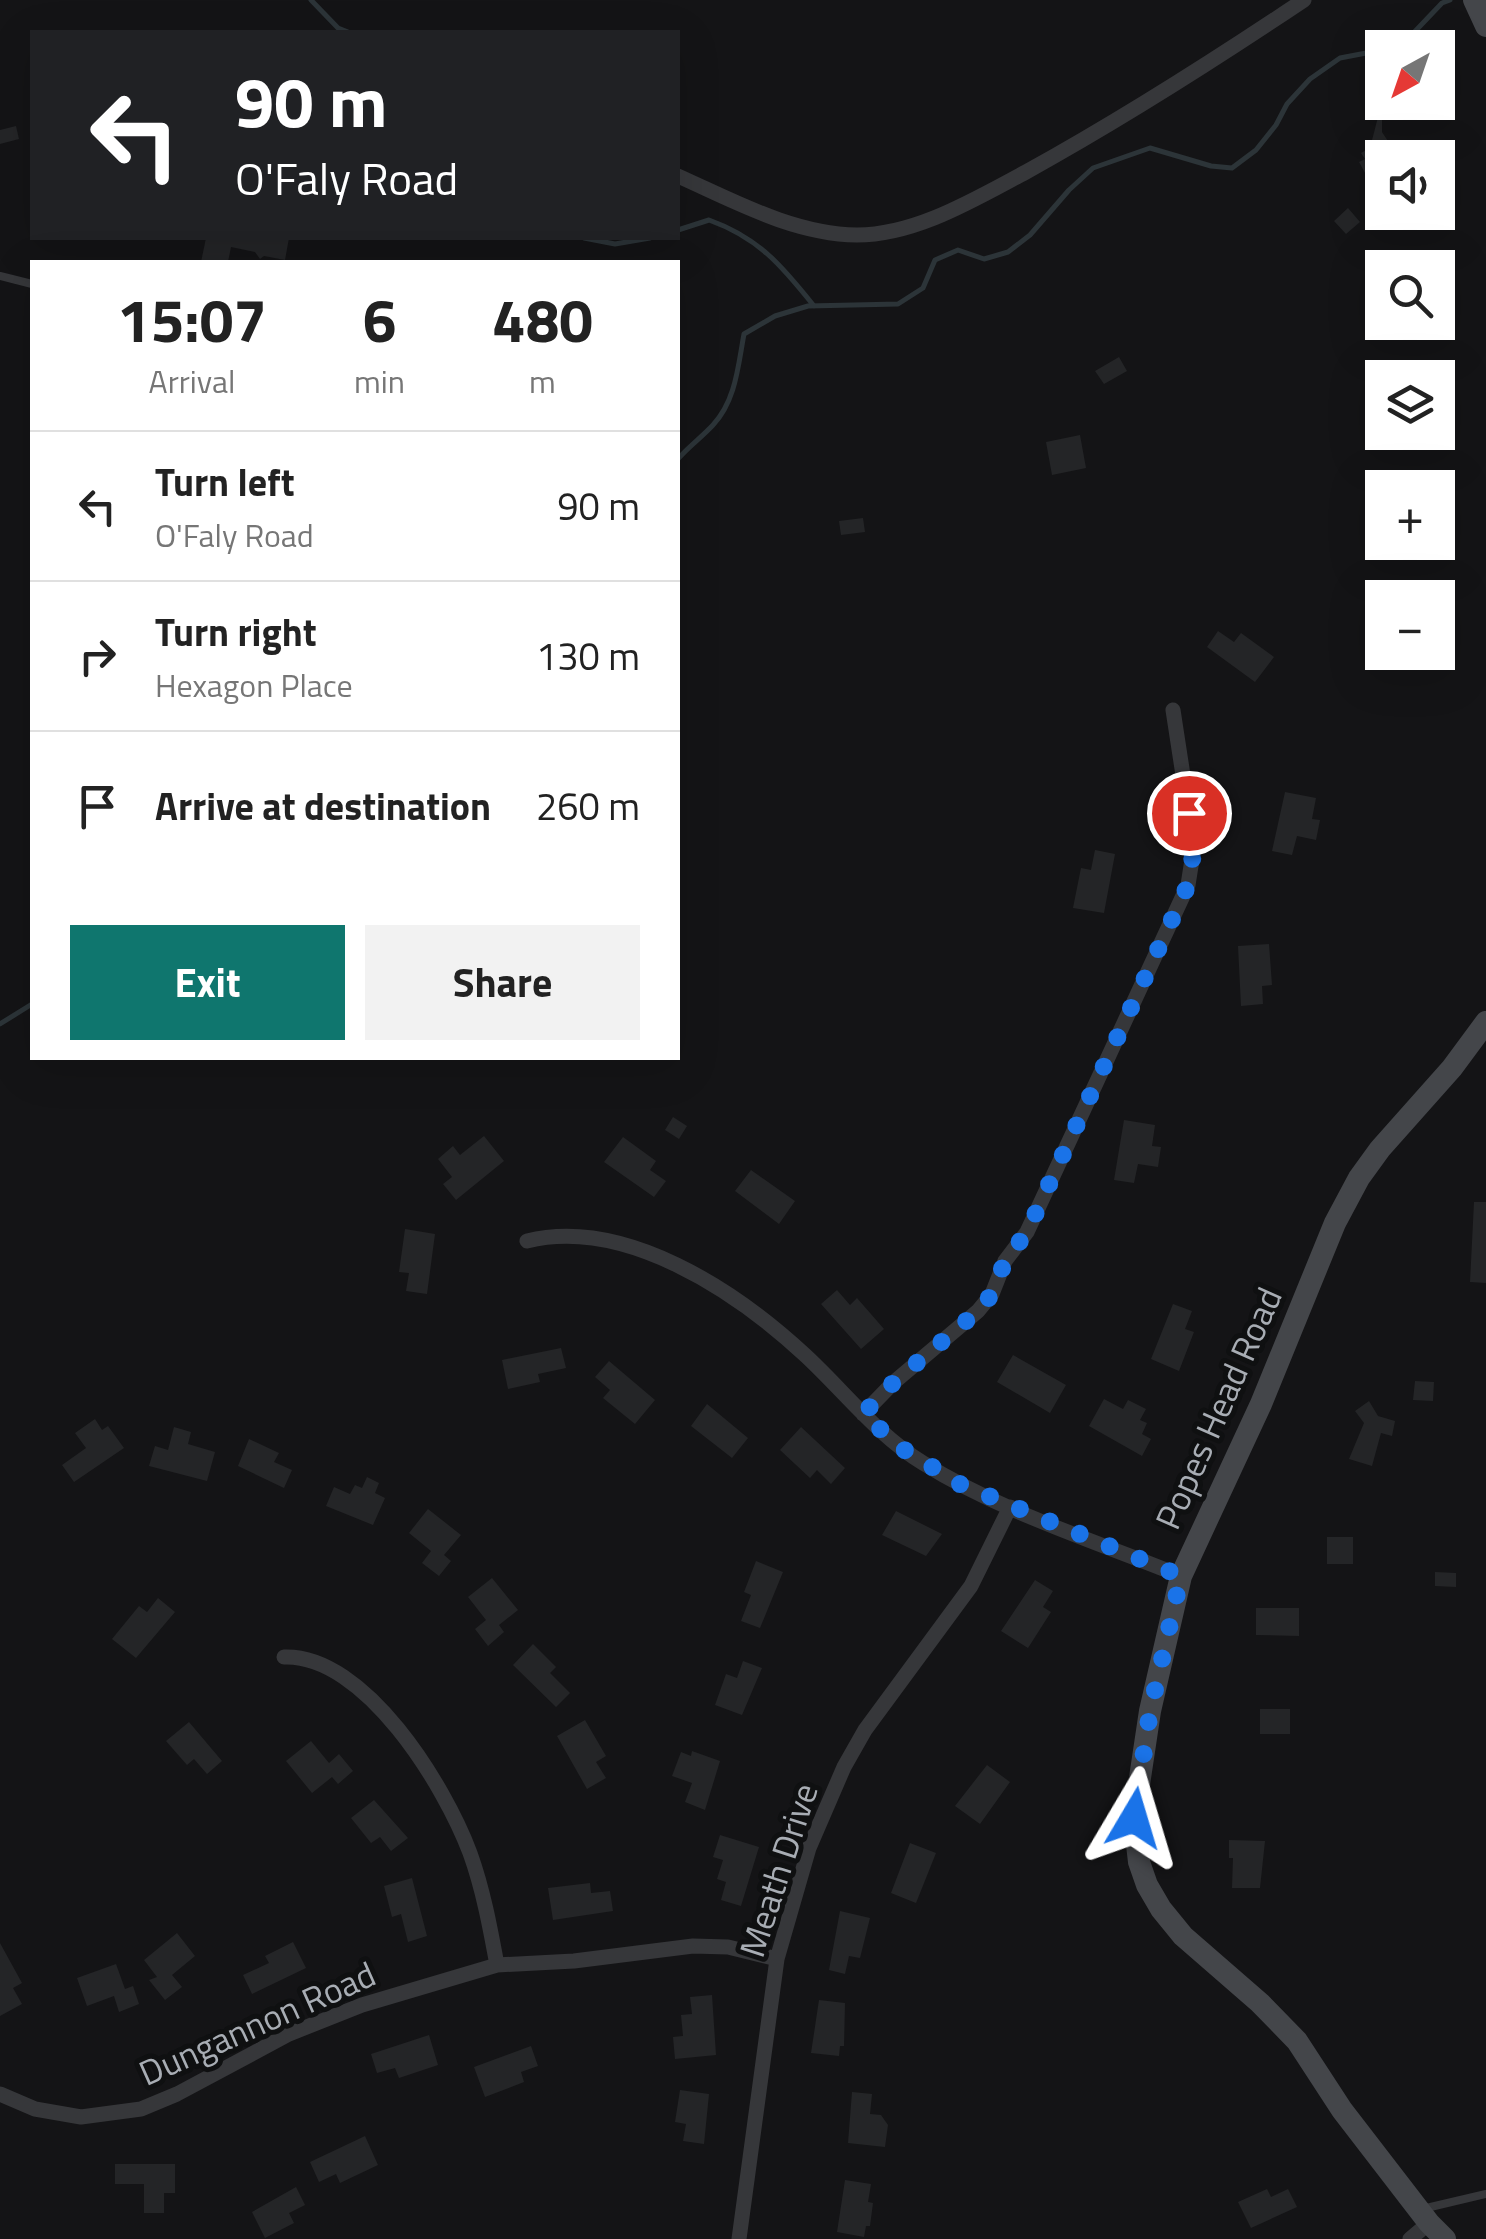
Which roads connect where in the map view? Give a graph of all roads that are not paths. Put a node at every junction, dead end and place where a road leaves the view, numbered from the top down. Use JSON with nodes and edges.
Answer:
{"nodes":[{"id":1,"x":1304,"y":0,"type":"edge"},
{"id":2,"x":1474,"y":0,"type":"edge"},
{"id":3,"x":1486,"y":26,"type":"edge"},
{"id":4,"x":680,"y":177,"type":"edge"},
{"id":5,"x":0,"y":276,"type":"edge"},
{"id":6,"x":30,"y":284,"type":"edge"},
{"id":7,"x":1173,"y":710,"type":"dead end"},
{"id":8,"x":1486,"y":1022,"type":"edge"},
{"id":9,"x":527,"y":1241,"type":"dead end"},
{"id":10,"x":863,"y":1414,"type":"junction"},
{"id":11,"x":1010,"y":1508,"type":"junction"},
{"id":12,"x":1181,"y":1576,"type":"junction"},
{"id":13,"x":284,"y":1657,"type":"dead end"},
{"id":14,"x":777,"y":1959,"type":"junction"},
{"id":15,"x":497,"y":1965,"type":"junction"},
{"id":16,"x":0,"y":2094,"type":"edge"},
{"id":17,"x":1486,"y":2194,"type":"edge"},
{"id":18,"x":1431,"y":2224,"type":"edge"},
{"id":19,"x":740,"y":2239,"type":"edge"},
{"id":20,"x":1410,"y":2239,"type":"edge"}],
"edges":[{"from":1,"to":4,"type":"street"},
{"from":2,"to":3,"type":"street"},
{"from":5,"to":6,"type":"lane"},
{"from":7,"to":10,"type":"street"},
{"from":8,"to":12,"type":"street","name":"Popes Head Road"},
{"from":9,"to":10,"type":"street"},
{"from":10,"to":11,"type":"street"},
{"from":11,"to":12,"type":"street"},
{"from":11,"to":14,"type":"street","name":"Meath Drive"},
{"from":12,"to":18,"type":"street","name":"Popes Head Road"},
{"from":13,"to":15,"type":"street"},
{"from":14,"to":15,"type":"street","name":"Dungannon Road"},
{"from":14,"to":19,"type":"street","name":"Meath Drive"},
{"from":15,"to":16,"type":"street","name":"Dungannon Road"},
{"from":17,"to":18,"type":"lane"},
{"from":18,"to":20,"type":"street"}]}
